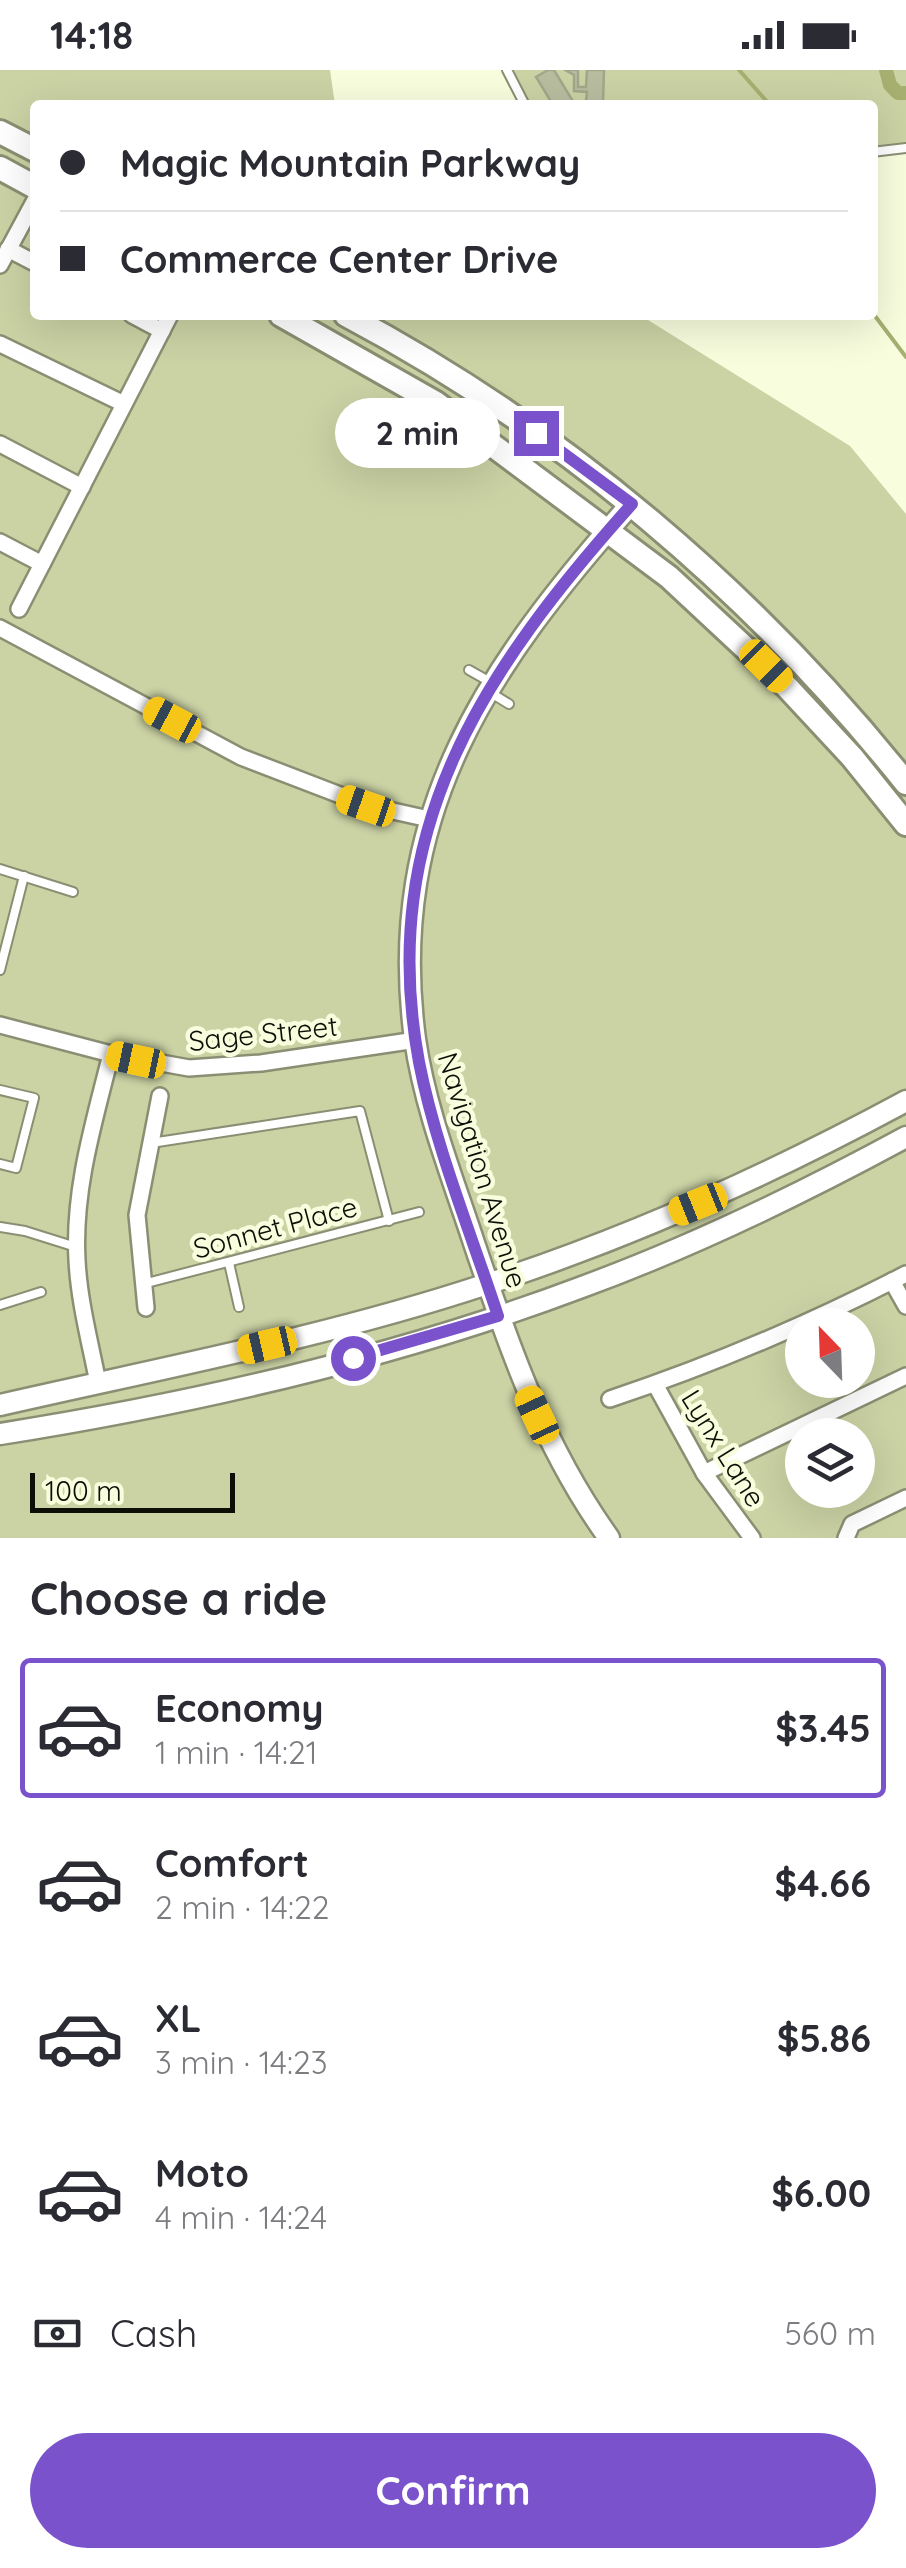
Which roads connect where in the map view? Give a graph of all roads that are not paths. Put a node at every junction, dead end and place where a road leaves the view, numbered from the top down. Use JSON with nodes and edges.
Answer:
{"nodes":[{"id":1,"x":507,"y":70,"type":"edge"},
{"id":2,"x":523,"y":100,"type":"edge"},
{"id":3,"x":0,"y":132,"type":"edge"},
{"id":4,"x":30,"y":147,"type":"edge"},
{"id":5,"x":906,"y":148,"type":"edge"},
{"id":6,"x":878,"y":151,"type":"edge"},
{"id":7,"x":0,"y":168,"type":"edge"},
{"id":8,"x":30,"y":184,"type":"edge"},
{"id":9,"x":30,"y":209,"type":"edge"},
{"id":10,"x":8,"y":249,"type":"junction"},
{"id":11,"x":30,"y":260,"type":"edge"},
{"id":12,"x":0,"y":265,"type":"edge"},
{"id":13,"x":141,"y":320,"type":"edge"},
{"id":14,"x":168,"y":320,"type":"edge"},
{"id":15,"x":290,"y":320,"type":"edge"},
{"id":16,"x":356,"y":320,"type":"edge"},
{"id":17,"x":162,"y":331,"type":"junction"},
{"id":18,"x":0,"y":344,"type":"edge"},
{"id":19,"x":124,"y":404,"type":"junction"},
{"id":20,"x":0,"y":444,"type":"edge"},
{"id":21,"x":82,"y":488,"type":"junction"},
{"id":22,"x":632,"y":504,"type":"junction"},
{"id":23,"x":608,"y":530,"type":"junction"},
{"id":24,"x":0,"y":542,"type":"edge"},
{"id":25,"x":42,"y":564,"type":"junction"},
{"id":26,"x":20,"y":609,"type":"dead end"},
{"id":27,"x":0,"y":628,"type":"edge"},
{"id":28,"x":469,"y":670,"type":"dead end"},
{"id":29,"x":489,"y":687,"type":"junction"},
{"id":30,"x":509,"y":704,"type":"dead end"},
{"id":31,"x":906,"y":783,"type":"edge"},
{"id":32,"x":429,"y":818,"type":"junction"},
{"id":33,"x":906,"y":824,"type":"edge"},
{"id":34,"x":0,"y":869,"type":"edge"},
{"id":35,"x":24,"y":876,"type":"junction"},
{"id":36,"x":73,"y":892,"type":"dead end"},
{"id":37,"x":0,"y":970,"type":"edge"},
{"id":38,"x":0,"y":1024,"type":"edge"},
{"id":39,"x":416,"y":1040,"type":"junction"},
{"id":40,"x":111,"y":1054,"type":"junction"},
{"id":41,"x":0,"y":1090,"type":"edge"},
{"id":42,"x":160,"y":1096,"type":"dead end"},
{"id":43,"x":906,"y":1100,"type":"edge"},
{"id":44,"x":906,"y":1137,"type":"edge"},
{"id":45,"x":150,"y":1143,"type":"junction"},
{"id":46,"x":0,"y":1164,"type":"edge"},
{"id":47,"x":418,"y":1212,"type":"dead end"},
{"id":48,"x":389,"y":1221,"type":"junction"},
{"id":49,"x":0,"y":1227,"type":"edge"},
{"id":50,"x":76,"y":1248,"type":"junction"},
{"id":51,"x":230,"y":1263,"type":"junction"},
{"id":52,"x":899,"y":1278,"type":"edge"},
{"id":53,"x":142,"y":1284,"type":"junction"},
{"id":54,"x":488,"y":1284,"type":"junction"},
{"id":55,"x":41,"y":1292,"type":"dead end"},
{"id":56,"x":0,"y":1305,"type":"edge"},
{"id":57,"x":906,"y":1306,"type":"edge"},
{"id":58,"x":240,"y":1307,"type":"dead end"},
{"id":59,"x":146,"y":1308,"type":"dead end"},
{"id":60,"x":498,"y":1316,"type":"junction"},
{"id":61,"x":906,"y":1376,"type":"edge"},
{"id":62,"x":98,"y":1382,"type":"junction"},
{"id":63,"x":655,"y":1384,"type":"junction"},
{"id":64,"x":610,"y":1399,"type":"dead end"},
{"id":65,"x":0,"y":1405,"type":"edge"},
{"id":66,"x":0,"y":1434,"type":"edge"},
{"id":67,"x":704,"y":1474,"type":"junction"},
{"id":68,"x":906,"y":1498,"type":"edge"},
{"id":69,"x":849,"y":1531,"type":"edge"},
{"id":70,"x":609,"y":1538,"type":"edge"},
{"id":71,"x":752,"y":1538,"type":"edge"}],
"edges":[{"from":1,"to":2,"type":"lane"},
{"from":3,"to":4,"type":"main road"},
{"from":5,"to":6,"type":"lane"},
{"from":7,"to":8,"type":"main road"},
{"from":9,"to":10,"type":"street"},
{"from":10,"to":11,"type":"street"},
{"from":10,"to":12,"type":"street"},
{"from":13,"to":17,"type":"street"},
{"from":14,"to":17,"type":"street"},
{"from":15,"to":23,"type":"main road"},
{"from":16,"to":22,"type":"main road"},
{"from":17,"to":19,"type":"street"},
{"from":18,"to":19,"type":"street"},
{"from":19,"to":21,"type":"street"},
{"from":20,"to":21,"type":"street"},
{"from":21,"to":25,"type":"street"},
{"from":22,"to":23,"type":"street","name":"Navigation Avenue"},
{"from":22,"to":31,"type":"main road"},
{"from":23,"to":29,"type":"street","name":"Navigation Avenue"},
{"from":23,"to":33,"type":"main road"},
{"from":24,"to":25,"type":"street"},
{"from":25,"to":26,"type":"street"},
{"from":27,"to":32,"type":"street"},
{"from":28,"to":29,"type":"lane"},
{"from":29,"to":30,"type":"lane"},
{"from":29,"to":32,"type":"street","name":"Navigation Avenue"},
{"from":32,"to":39,"type":"street","name":"Navigation Avenue"},
{"from":34,"to":35,"type":"lane"},
{"from":35,"to":36,"type":"lane"},
{"from":35,"to":37,"type":"lane"},
{"from":38,"to":40,"type":"street","name":"Sage Street"},
{"from":39,"to":40,"type":"street","name":"Sage Street"},
{"from":39,"to":54,"type":"street","name":"Navigation Avenue"},
{"from":40,"to":50,"type":"street"},
{"from":41,"to":46,"type":"lane"},
{"from":42,"to":45,"type":"street"},
{"from":43,"to":54,"type":"street"},
{"from":44,"to":60,"type":"street"},
{"from":45,"to":48,"type":"lane"},
{"from":45,"to":53,"type":"street"},
{"from":47,"to":48,"type":"lane","name":"Sonnet Place"},
{"from":48,"to":51,"type":"lane","name":"Sonnet Place"},
{"from":49,"to":50,"type":"lane"},
{"from":50,"to":62,"type":"street"},
{"from":51,"to":53,"type":"lane","name":"Sonnet Place"},
{"from":51,"to":58,"type":"lane"},
{"from":52,"to":57,"type":"street"},
{"from":52,"to":63,"type":"street"},
{"from":53,"to":59,"type":"street"},
{"from":54,"to":60,"type":"street","name":"Navigation Avenue"},
{"from":54,"to":62,"type":"street"},
{"from":55,"to":56,"type":"lane"},
{"from":60,"to":66,"type":"street"},
{"from":60,"to":70,"type":"street","name":"Navigation Avenue"},
{"from":61,"to":67,"type":"street"},
{"from":62,"to":65,"type":"street"},
{"from":63,"to":64,"type":"street"},
{"from":63,"to":67,"type":"street","name":"Lynx Lane"},
{"from":67,"to":71,"type":"street","name":"Lynx Lane"},
{"from":68,"to":69,"type":"street"}]}
